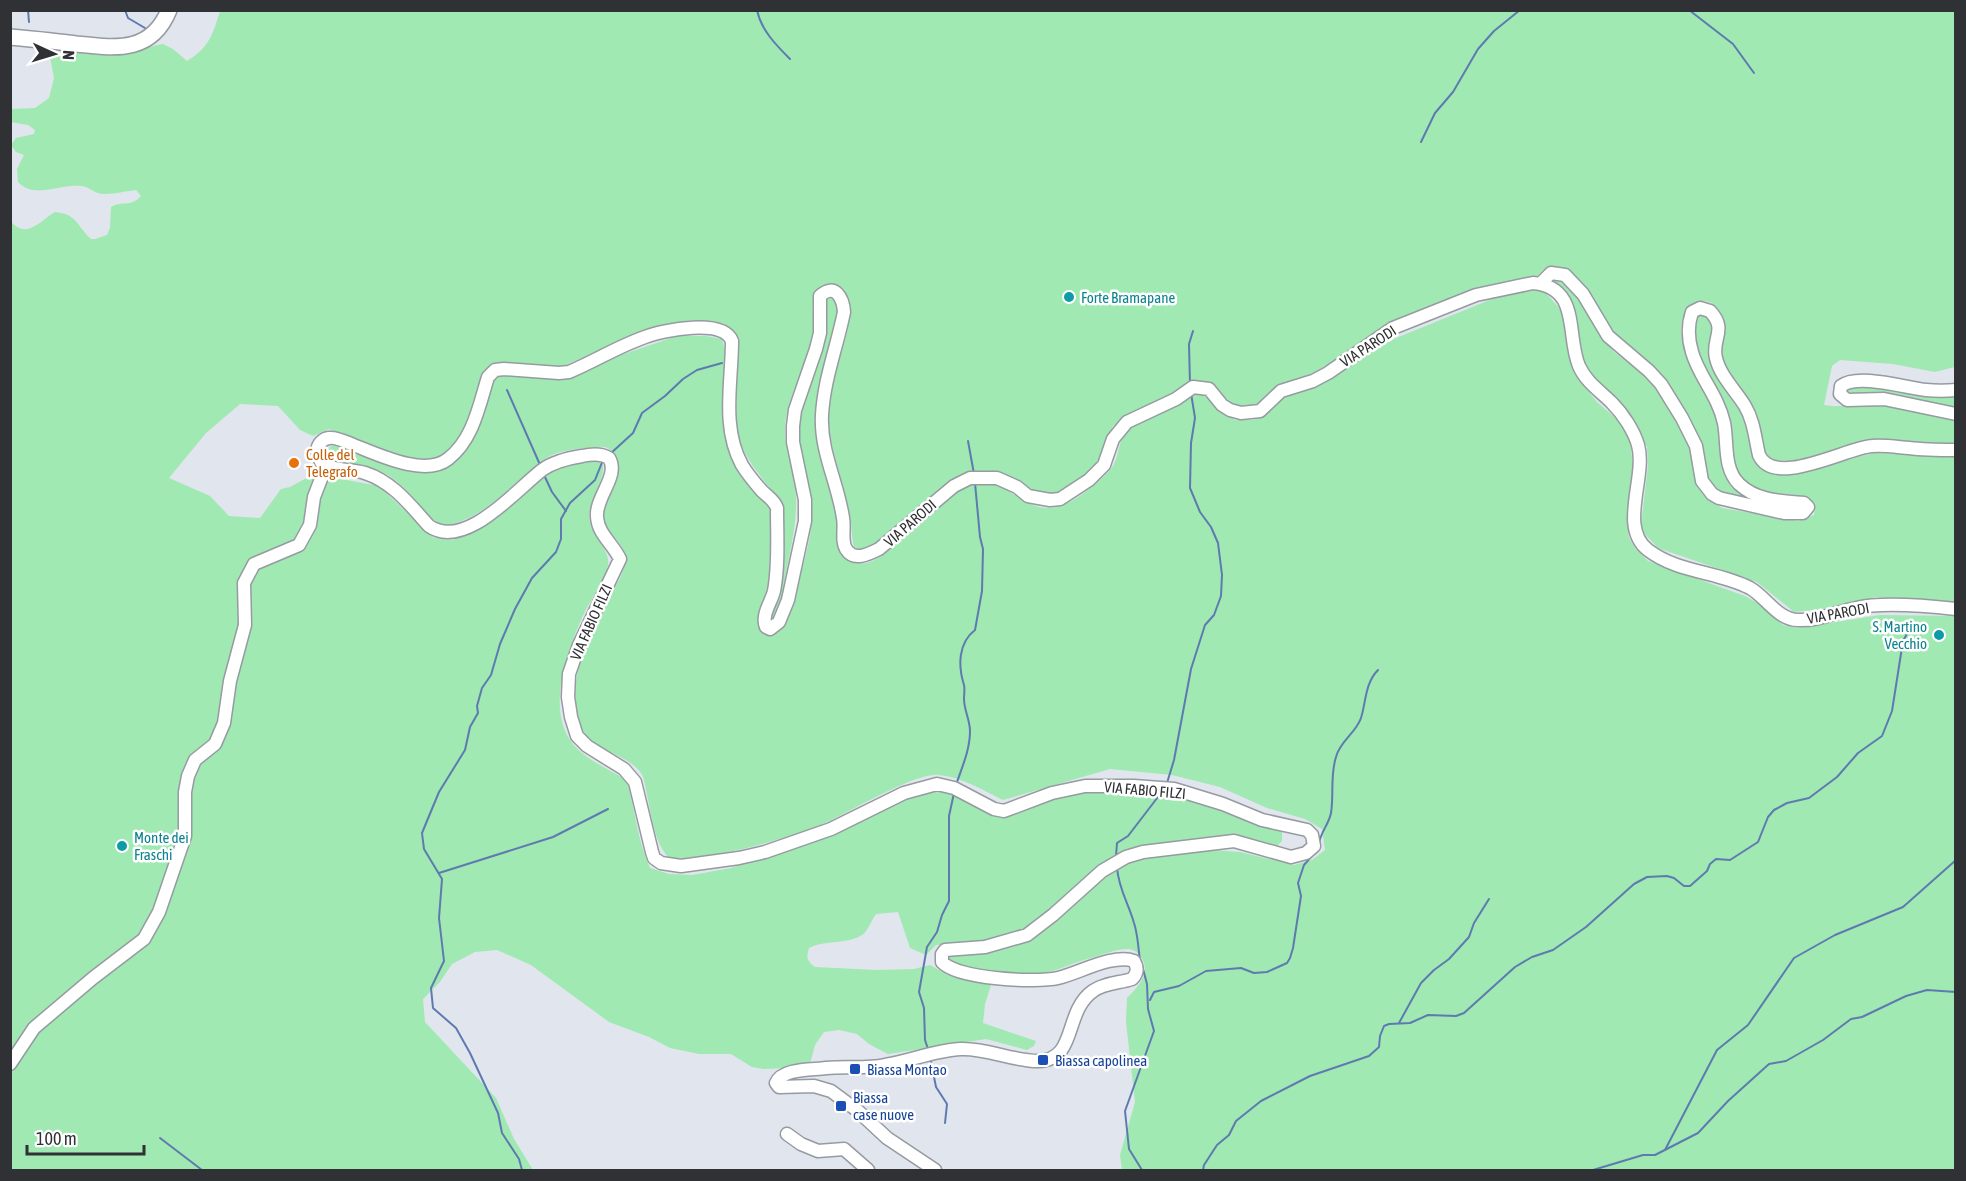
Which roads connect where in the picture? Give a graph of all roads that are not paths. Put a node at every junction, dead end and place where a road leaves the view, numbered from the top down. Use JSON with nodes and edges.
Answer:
{"nodes":[{"id":1,"x":169,"y":10,"type":"edge"},
{"id":2,"x":10,"y":37,"type":"edge"},
{"id":3,"x":1541,"y":283,"type":"junction"},
{"id":4,"x":1956,"y":390,"type":"edge"},
{"id":5,"x":1956,"y":414,"type":"edge"},
{"id":6,"x":1956,"y":450,"type":"edge"},
{"id":7,"x":326,"y":466,"type":"junction"},
{"id":8,"x":1956,"y":609,"type":"edge"},
{"id":9,"x":10,"y":1064,"type":"edge"},
{"id":10,"x":787,"y":1134,"type":"dead end"},
{"id":11,"x":868,"y":1170,"type":"edge"},
{"id":12,"x":935,"y":1170,"type":"edge"}],
"edges":[{"from":1,"to":2,"type":"main road"},
{"from":3,"to":6,"type":"street"},
{"from":3,"to":7,"type":"street","name":"VIA PARODI"},
{"from":3,"to":8,"type":"street","name":"VIA PARODI"},
{"from":4,"to":5,"type":"street"},
{"from":7,"to":9,"type":"street"},
{"from":7,"to":12,"type":"street","name":"VIA FABIO FILZI"},
{"from":10,"to":11,"type":"street"}]}
